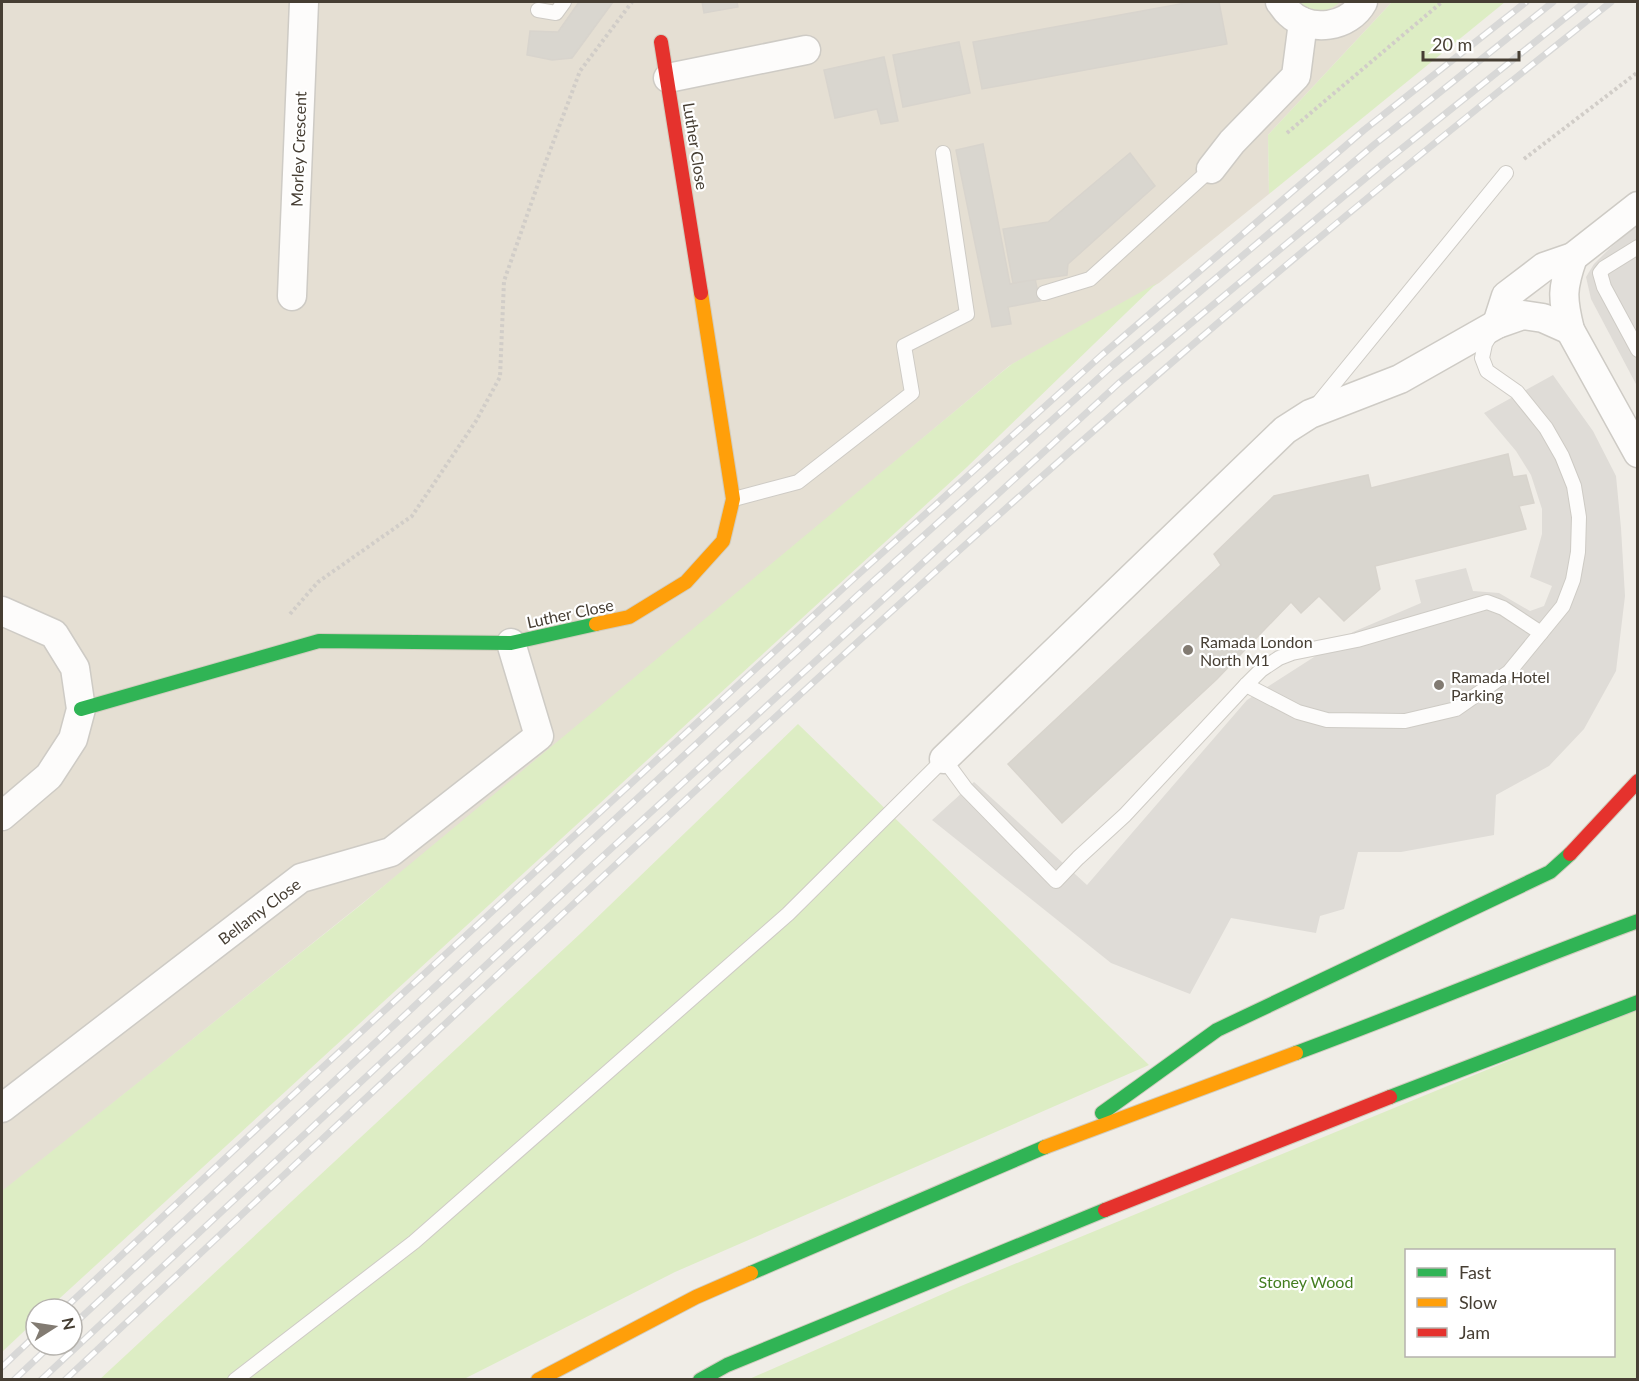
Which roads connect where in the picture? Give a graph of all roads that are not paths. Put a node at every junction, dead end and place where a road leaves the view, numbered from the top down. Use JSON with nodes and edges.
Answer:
{"nodes":[{"id":1,"x":304,"y":2,"type":"edge"},
{"id":2,"x":564,"y":2,"type":"edge"},
{"id":3,"x":1280,"y":2,"type":"edge"},
{"id":4,"x":1363,"y":2,"type":"edge"},
{"id":5,"x":538,"y":10,"type":"dead end"},
{"id":6,"x":1303,"y":22,"type":"junction"},
{"id":7,"x":662,"y":42,"type":"dead end"},
{"id":8,"x":806,"y":50,"type":"dead end"},
{"id":9,"x":668,"y":78,"type":"junction"},
{"id":10,"x":943,"y":153,"type":"dead end"},
{"id":11,"x":1210,"y":169,"type":"joint"},
{"id":12,"x":1506,"y":172,"type":"road end"},
{"id":13,"x":1638,"y":206,"type":"edge"},
{"id":14,"x":1638,"y":247,"type":"edge"},
{"id":15,"x":1574,"y":257,"type":"junction"},
{"id":16,"x":1044,"y":293,"type":"dead end"},
{"id":17,"x":292,"y":296,"type":"dead end"},
{"id":18,"x":1497,"y":324,"type":"junction"},
{"id":19,"x":1570,"y":330,"type":"junction"},
{"id":20,"x":1638,"y":350,"type":"edge"},
{"id":21,"x":1310,"y":414,"type":"junction"},
{"id":22,"x":1638,"y":453,"type":"edge"},
{"id":23,"x":733,"y":499,"type":"junction"},
{"id":24,"x":2,"y":611,"type":"edge"},
{"id":25,"x":1541,"y":633,"type":"junction"},
{"id":26,"x":511,"y":643,"type":"junction"},
{"id":27,"x":1246,"y":685,"type":"junction"},
{"id":28,"x":81,"y":709,"type":"junction"},
{"id":29,"x":944,"y":759,"type":"junction"},
{"id":30,"x":1638,"y":782,"type":"edge"},
{"id":31,"x":2,"y":816,"type":"edge"},
{"id":32,"x":1638,"y":921,"type":"edge"},
{"id":33,"x":1638,"y":1002,"type":"edge"},
{"id":34,"x":2,"y":1108,"type":"edge"},
{"id":35,"x":1067,"y":1138,"type":"junction"},
{"id":36,"x":236,"y":1380,"type":"edge"},
{"id":37,"x":538,"y":1380,"type":"edge"},
{"id":38,"x":700,"y":1380,"type":"edge"}],
"edges":[{"from":1,"to":17,"type":"street","name":"Morley Crescent"},
{"from":2,"to":5,"type":"lane"},
{"from":3,"to":6,"type":"street"},
{"from":4,"to":6,"type":"street"},
{"from":6,"to":11,"type":"street"},
{"from":7,"to":9,"type":"main road","name":"Luther Close"},
{"from":8,"to":9,"type":"street"},
{"from":9,"to":23,"type":"main road","name":"Luther Close"},
{"from":10,"to":23,"type":"lane"},
{"from":11,"to":16,"type":"lane"},
{"from":12,"to":21,"type":"lane"},
{"from":13,"to":15,"type":"street"},
{"from":14,"to":20,"type":"lane"},
{"from":15,"to":18,"type":"street"},
{"from":15,"to":19,"type":"street"},
{"from":18,"to":19,"type":"street"},
{"from":18,"to":21,"type":"street"},
{"from":18,"to":25,"type":"lane"},
{"from":19,"to":22,"type":"street"},
{"from":21,"to":29,"type":"street"},
{"from":23,"to":26,"type":"main road","name":"Luther Close"},
{"from":24,"to":28,"type":"street"},
{"from":25,"to":27,"type":"lane"},
{"from":25,"to":27,"type":"lane"},
{"from":26,"to":28,"type":"main road","name":"Luther Close"},
{"from":26,"to":34,"type":"street","name":"Bellamy Close"},
{"from":27,"to":29,"type":"lane"},
{"from":28,"to":31,"type":"street"},
{"from":29,"to":36,"type":"lane"},
{"from":30,"to":35,"type":"main road"},
{"from":32,"to":35,"type":"main road"},
{"from":33,"to":38,"type":"main road"},
{"from":35,"to":37,"type":"main road"}]}
